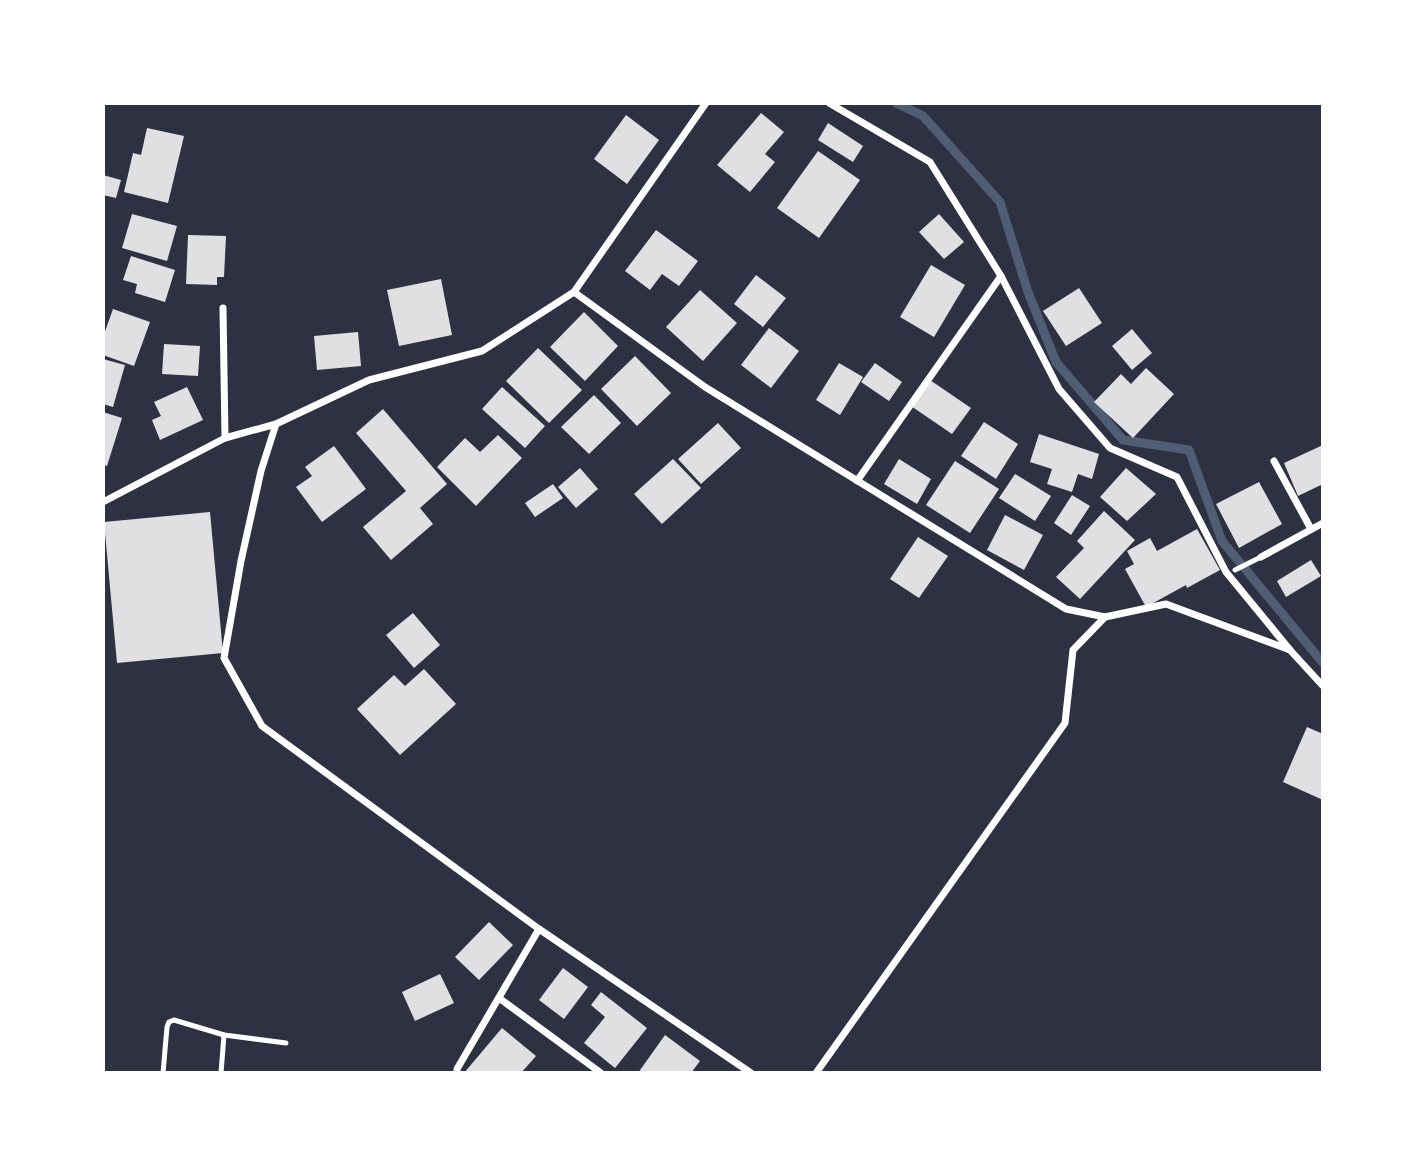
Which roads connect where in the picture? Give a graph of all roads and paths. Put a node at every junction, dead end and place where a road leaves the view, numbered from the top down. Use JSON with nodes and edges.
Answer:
{"nodes":[{"id":1,"x":706,"y":103,"type":"edge"},
{"id":2,"x":829,"y":103,"type":"edge"},
{"id":3,"x":1001,"y":276,"type":"junction"},
{"id":4,"x":574,"y":292,"type":"junction"},
{"id":5,"x":223,"y":307,"type":"dead end"},
{"id":6,"x":276,"y":424,"type":"junction"},
{"id":7,"x":225,"y":438,"type":"junction"},
{"id":8,"x":1274,"y":461,"type":"dead end"},
{"id":9,"x":857,"y":481,"type":"junction"},
{"id":10,"x":103,"y":502,"type":"edge"},
{"id":11,"x":1323,"y":523,"type":"edge"},
{"id":12,"x":1311,"y":529,"type":"junction"},
{"id":13,"x":1261,"y":556,"type":"joint"},
{"id":14,"x":1234,"y":570,"type":"joint"},
{"id":15,"x":1226,"y":572,"type":"junction"},
{"id":16,"x":1105,"y":617,"type":"junction"},
{"id":17,"x":1290,"y":650,"type":"junction"},
{"id":18,"x":1323,"y":686,"type":"edge"},
{"id":19,"x":539,"y":929,"type":"junction"},
{"id":20,"x":499,"y":998,"type":"junction"},
{"id":21,"x":224,"y":1035,"type":"junction"},
{"id":22,"x":286,"y":1044,"type":"dead end"},
{"id":23,"x":163,"y":1073,"type":"edge"},
{"id":24,"x":221,"y":1073,"type":"edge"},
{"id":25,"x":457,"y":1073,"type":"edge"},
{"id":26,"x":601,"y":1073,"type":"edge"},
{"id":27,"x":751,"y":1073,"type":"edge"},
{"id":28,"x":816,"y":1073,"type":"edge"}],
"edges":[{"from":1,"to":4,"type":"street"},
{"from":2,"to":3,"type":"street"},
{"from":3,"to":9,"type":"street"},
{"from":3,"to":15,"type":"street"},
{"from":4,"to":6,"type":"street"},
{"from":4,"to":9,"type":"street"},
{"from":5,"to":7,"type":"street"},
{"from":6,"to":7,"type":"street"},
{"from":6,"to":19,"type":"street"},
{"from":7,"to":10,"type":"street"},
{"from":8,"to":12,"type":"street"},
{"from":9,"to":16,"type":"street"},
{"from":11,"to":12,"type":"street"},
{"from":12,"to":13,"type":"street"},
{"from":13,"to":14,"type":"lane"},
{"from":14,"to":15,"type":"street"},
{"from":15,"to":17,"type":"street"},
{"from":16,"to":17,"type":"street"},
{"from":16,"to":28,"type":"street"},
{"from":17,"to":18,"type":"street"},
{"from":19,"to":20,"type":"street"},
{"from":19,"to":27,"type":"street"},
{"from":20,"to":25,"type":"street"},
{"from":20,"to":26,"type":"street"},
{"from":21,"to":22,"type":"lane"},
{"from":21,"to":23,"type":"lane"},
{"from":21,"to":24,"type":"lane"}]}
